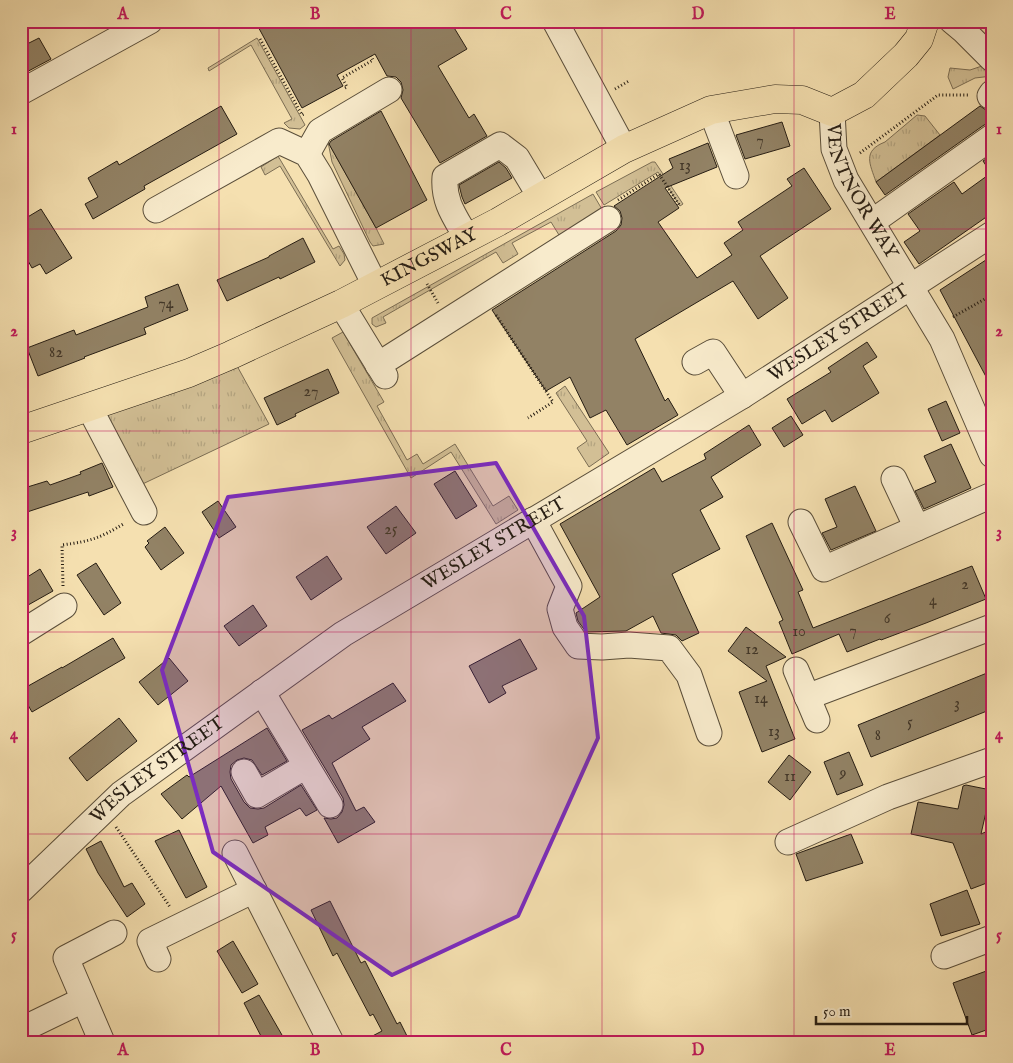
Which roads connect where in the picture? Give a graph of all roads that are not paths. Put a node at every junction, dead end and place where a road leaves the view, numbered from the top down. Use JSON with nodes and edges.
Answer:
{"nodes":[{"id":1,"x":150,"y":21,"type":"edge"},
{"id":2,"x":555,"y":21,"type":"edge"},
{"id":3,"x":925,"y":21,"type":"edge"},
{"id":4,"x":952,"y":21,"type":"edge"},
{"id":5,"x":992,"y":59,"type":"edge"},
{"id":6,"x":389,"y":90,"type":"dead end"},
{"id":7,"x":21,"y":92,"type":"edge"},
{"id":8,"x":711,"y":110,"type":"junction"},
{"id":9,"x":832,"y":112,"type":"junction"},
{"id":10,"x":992,"y":137,"type":"edge"},
{"id":11,"x":624,"y":149,"type":"junction"},
{"id":12,"x":307,"y":154,"type":"junction"},
{"id":13,"x":736,"y":176,"type":"dead end"},
{"id":14,"x":541,"y":198,"type":"junction"},
{"id":15,"x":156,"y":210,"type":"dead end"},
{"id":16,"x":610,"y":211,"type":"road end"},
{"id":17,"x":872,"y":222,"type":"junction"},
{"id":18,"x":992,"y":234,"type":"edge"},
{"id":19,"x":467,"y":238,"type":"junction"},
{"id":20,"x":375,"y":285,"type":"junction"},
{"id":21,"x":910,"y":286,"type":"junction"},
{"id":22,"x":341,"y":304,"type":"junction"},
{"id":23,"x":695,"y":362,"type":"dead end"},
{"id":24,"x":742,"y":396,"type":"junction"},
{"id":25,"x":89,"y":407,"type":"junction"},
{"id":26,"x":21,"y":430,"type":"edge"},
{"id":27,"x":992,"y":455,"type":"edge"},
{"id":28,"x":894,"y":479,"type":"dead end"},
{"id":29,"x":992,"y":495,"type":"edge"},
{"id":30,"x":144,"y":512,"type":"road end"},
{"id":31,"x":533,"y":520,"type":"junction"},
{"id":32,"x":801,"y":522,"type":"dead end"},
{"id":33,"x":917,"y":528,"type":"junction"},
{"id":34,"x":64,"y":606,"type":"road end"},
{"id":35,"x":992,"y":627,"type":"edge"},
{"id":36,"x":39,"y":631,"type":"edge"},
{"id":37,"x":796,"y":670,"type":"dead end"},
{"id":38,"x":262,"y":692,"type":"junction"},
{"id":39,"x":807,"y":697,"type":"junction"},
{"id":40,"x":817,"y":720,"type":"dead end"},
{"id":41,"x":710,"y":733,"type":"dead end"},
{"id":42,"x":992,"y":760,"type":"edge"},
{"id":43,"x":306,"y":766,"type":"junction"},
{"id":44,"x":244,"y":772,"type":"dead end"},
{"id":45,"x":330,"y":805,"type":"dead end"},
{"id":46,"x":788,"y":842,"type":"dead end"},
{"id":47,"x":235,"y":854,"type":"dead end"},
{"id":48,"x":21,"y":890,"type":"edge"},
{"id":49,"x":254,"y":890,"type":"junction"},
{"id":50,"x":114,"y":933,"type":"dead end"},
{"id":51,"x":992,"y":938,"type":"edge"},
{"id":52,"x":944,"y":956,"type":"dead end"},
{"id":53,"x":158,"y":959,"type":"dead end"},
{"id":54,"x":83,"y":1000,"type":"junction"},
{"id":55,"x":21,"y":1030,"type":"edge"},
{"id":56,"x":102,"y":1042,"type":"edge"},
{"id":57,"x":331,"y":1042,"type":"edge"}],
"edges":[{"from":1,"to":7,"type":"street"},
{"from":2,"to":11,"type":"street"},
{"from":3,"to":9,"type":"main road"},
{"from":4,"to":5,"type":"street"},
{"from":6,"to":12,"type":"street"},
{"from":8,"to":9,"type":"main road","name":"KINGSWAY"},
{"from":8,"to":11,"type":"main road","name":"KINGSWAY"},
{"from":8,"to":13,"type":"street"},
{"from":9,"to":17,"type":"street","name":"VENTNOR WAY"},
{"from":10,"to":17,"type":"street"},
{"from":11,"to":14,"type":"main road","name":"KINGSWAY"},
{"from":12,"to":15,"type":"street"},
{"from":12,"to":20,"type":"street"},
{"from":14,"to":19,"type":"main road","name":"KINGSWAY"},
{"from":14,"to":19,"type":"street"},
{"from":16,"to":22,"type":"street"},
{"from":17,"to":21,"type":"street","name":"VENTNOR WAY"},
{"from":18,"to":21,"type":"street","name":"WESLEY STREET"},
{"from":19,"to":20,"type":"main road","name":"KINGSWAY"},
{"from":20,"to":22,"type":"main road","name":"KINGSWAY"},
{"from":21,"to":24,"type":"street","name":"WESLEY STREET"},
{"from":21,"to":27,"type":"street","name":"VENTNOR WAY"},
{"from":22,"to":25,"type":"main road","name":"KINGSWAY"},
{"from":23,"to":24,"type":"street"},
{"from":24,"to":31,"type":"street","name":"WESLEY STREET"},
{"from":25,"to":26,"type":"main road","name":"KINGSWAY"},
{"from":25,"to":30,"type":"street"},
{"from":28,"to":33,"type":"street"},
{"from":29,"to":33,"type":"street"},
{"from":31,"to":38,"type":"street","name":"WESLEY STREET"},
{"from":31,"to":41,"type":"street"},
{"from":32,"to":33,"type":"street"},
{"from":34,"to":36,"type":"street"},
{"from":35,"to":39,"type":"street"},
{"from":37,"to":39,"type":"street"},
{"from":38,"to":43,"type":"street"},
{"from":38,"to":48,"type":"street","name":"WESLEY STREET"},
{"from":39,"to":40,"type":"street"},
{"from":42,"to":46,"type":"street"},
{"from":43,"to":44,"type":"street"},
{"from":43,"to":45,"type":"street"},
{"from":47,"to":49,"type":"street"},
{"from":49,"to":53,"type":"street"},
{"from":49,"to":57,"type":"street"},
{"from":50,"to":54,"type":"street"},
{"from":51,"to":52,"type":"street"},
{"from":54,"to":55,"type":"street"},
{"from":54,"to":56,"type":"street"}]}
